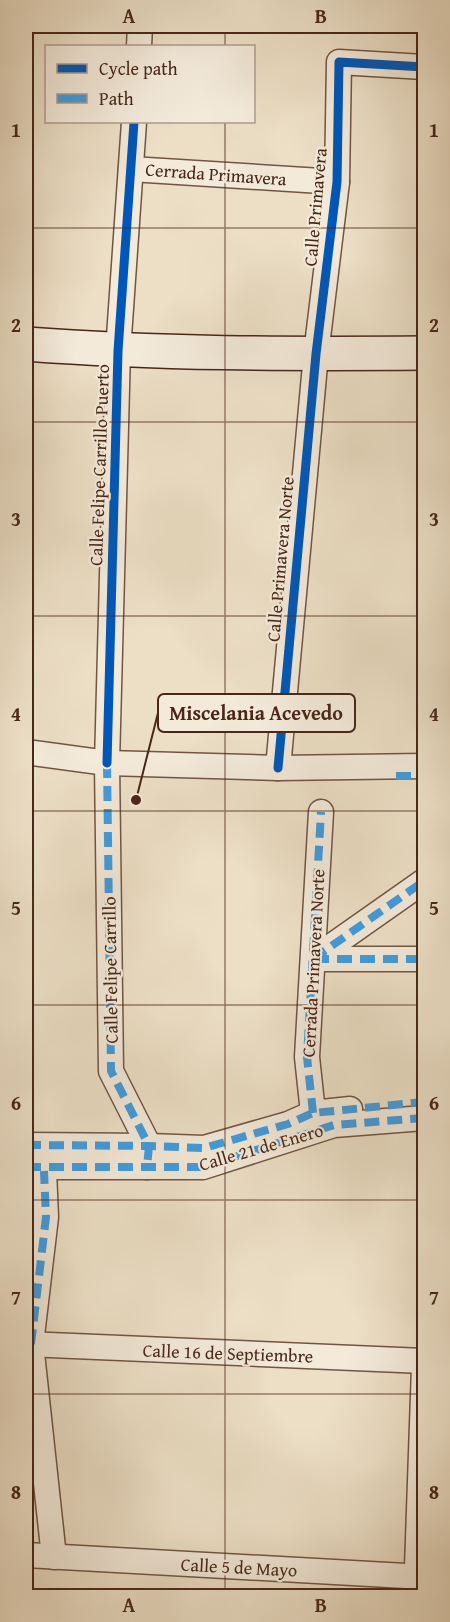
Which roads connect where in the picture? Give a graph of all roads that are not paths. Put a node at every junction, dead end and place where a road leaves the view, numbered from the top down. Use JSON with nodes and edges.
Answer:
{"nodes":[{"id":1,"x":140,"y":26,"type":"edge"},
{"id":2,"x":139,"y":45,"type":"edge"},
{"id":3,"x":424,"y":67,"type":"edge"},
{"id":4,"x":134,"y":123,"type":"edge"},
{"id":5,"x":131,"y":169,"type":"junction"},
{"id":6,"x":337,"y":182,"type":"junction"},
{"id":7,"x":26,"y":345,"type":"edge"},
{"id":8,"x":118,"y":351,"type":"junction"},
{"id":9,"x":424,"y":353,"type":"edge"},
{"id":10,"x":316,"y":354,"type":"junction"},
{"id":11,"x":26,"y":752,"type":"edge"},
{"id":12,"x":107,"y":763,"type":"junction"},
{"id":13,"x":424,"y":766,"type":"edge"},
{"id":14,"x":278,"y":768,"type":"junction"},
{"id":15,"x":396,"y":776,"type":"dead end"},
{"id":16,"x":424,"y":776,"type":"edge"},
{"id":17,"x":321,"y":812,"type":"dead end"},
{"id":18,"x":424,"y":881,"type":"edge"},
{"id":19,"x":313,"y":959,"type":"junction"},
{"id":20,"x":424,"y":960,"type":"edge"},
{"id":21,"x":424,"y":1102,"type":"edge"},
{"id":22,"x":313,"y":1113,"type":"junction"},
{"id":23,"x":375,"y":1114,"type":"junction"},
{"id":24,"x":424,"y":1118,"type":"edge"},
{"id":25,"x":26,"y":1145,"type":"edge"},
{"id":26,"x":148,"y":1156,"type":"junction"},
{"id":27,"x":35,"y":1169,"type":"edge"},
{"id":28,"x":28,"y":1344,"type":"edge"},
{"id":29,"x":424,"y":1361,"type":"edge"},
{"id":30,"x":424,"y":1367,"type":"edge"},
{"id":31,"x":26,"y":1555,"type":"edge"},
{"id":32,"x":54,"y":1557,"type":"junction"},
{"id":33,"x":26,"y":1565,"type":"edge"},
{"id":34,"x":419,"y":1583,"type":"edge"}],
"edges":[{"from":1,"to":2,"type":"street"},
{"from":3,"to":6,"type":"street","name":"Calle Primavera"},
{"from":4,"to":5,"type":"street","name":"Calle Felipe Carrillo Puerto"},
{"from":5,"to":6,"type":"street","name":"Cerrada Primavera"},
{"from":5,"to":8,"type":"street","name":"Calle Felipe Carrillo Puerto"},
{"from":6,"to":10,"type":"street","name":"Calle Primavera"},
{"from":7,"to":8,"type":"main road"},
{"from":8,"to":10,"type":"main road"},
{"from":8,"to":12,"type":"street","name":"Calle Felipe Carrillo Puerto"},
{"from":9,"to":10,"type":"main road"},
{"from":10,"to":14,"type":"street","name":"Calle Primavera Norte"},
{"from":11,"to":12,"type":"street"},
{"from":12,"to":14,"type":"street"},
{"from":12,"to":26,"type":"street","name":"Calle Felipe Carrillo"},
{"from":13,"to":14,"type":"street"},
{"from":15,"to":16,"type":"street"},
{"from":17,"to":19,"type":"street","name":"Cerrada Primavera Norte"},
{"from":18,"to":19,"type":"street"},
{"from":19,"to":20,"type":"street"},
{"from":19,"to":22,"type":"street","name":"Cerrada Primavera Norte"},
{"from":21,"to":23,"type":"street"},
{"from":22,"to":23,"type":"street"},
{"from":22,"to":26,"type":"street"},
{"from":23,"to":24,"type":"street","name":"Calle 21 de Enero"},
{"from":23,"to":26,"type":"street","name":"Calle 21 de Enero"},
{"from":25,"to":26,"type":"street"},
{"from":26,"to":27,"type":"street","name":"Calle 21 de Enero"},
{"from":27,"to":28,"type":"street"},
{"from":28,"to":29,"type":"street","name":"Calle 16 de Septiembre"},
{"from":28,"to":32,"type":"street"},
{"from":30,"to":34,"type":"street"},
{"from":31,"to":32,"type":"street","name":"Calle 5 de Mayo"},
{"from":32,"to":33,"type":"street"},
{"from":32,"to":34,"type":"street","name":"Calle 5 de Mayo"}]}
